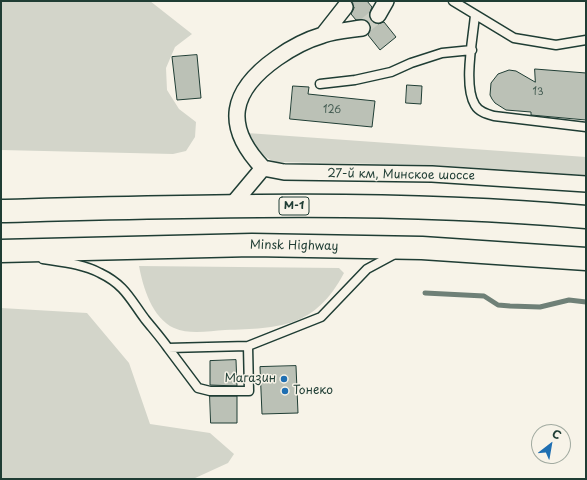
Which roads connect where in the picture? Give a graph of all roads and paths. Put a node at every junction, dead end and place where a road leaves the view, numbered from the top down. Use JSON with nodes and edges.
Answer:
{"nodes":[{"id":1,"x":386,"y":1,"type":"edge"},
{"id":2,"x":453,"y":1,"type":"edge"},
{"id":3,"x":345,"y":7,"type":"dead end"},
{"id":4,"x":378,"y":15,"type":"tunnel mouth"},
{"id":5,"x":475,"y":15,"type":"junction"},
{"id":6,"x":362,"y":28,"type":"tunnel mouth"},
{"id":7,"x":322,"y":35,"type":"junction"},
{"id":8,"x":586,"y":40,"type":"edge"},
{"id":9,"x":472,"y":50,"type":"junction"},
{"id":10,"x":320,"y":84,"type":"dead end"},
{"id":11,"x":586,"y":127,"type":"edge"},
{"id":12,"x":263,"y":168,"type":"junction"},
{"id":13,"x":586,"y":184,"type":"edge"},
{"id":14,"x":232,"y":205,"type":"junction"},
{"id":15,"x":1,"y":211,"type":"edge"},
{"id":16,"x":586,"y":217,"type":"edge"},
{"id":17,"x":422,"y":248,"type":"junction"},
{"id":18,"x":1,"y":251,"type":"edge"},
{"id":19,"x":586,"y":259,"type":"edge"},
{"id":20,"x":248,"y":346,"type":"junction"},
{"id":21,"x":168,"y":348,"type":"junction"}],
"edges":[{"from":1,"to":4,"type":"street"},
{"from":2,"to":5,"type":"lane"},
{"from":3,"to":7,"type":"street"},
{"from":5,"to":8,"type":"lane"},
{"from":5,"to":9,"type":"lane"},
{"from":6,"to":7,"type":"street"},
{"from":7,"to":12,"type":"street"},
{"from":9,"to":10,"type":"lane"},
{"from":9,"to":11,"type":"lane"},
{"from":12,"to":13,"type":"street","name":"27-й км, Минское шоссе"},
{"from":12,"to":14,"type":"street"},
{"from":14,"to":15,"type":"highway","number":"М-1"},
{"from":14,"to":16,"type":"highway","number":"М-1"},
{"from":17,"to":18,"type":"highway","name":"Minsk Highway"},
{"from":17,"to":19,"type":"highway","name":"Minsk Highway"},
{"from":17,"to":20,"type":"lane"},
{"from":18,"to":21,"type":"lane"},
{"from":20,"to":21,"type":"lane"},
{"from":20,"to":21,"type":"lane"}]}
